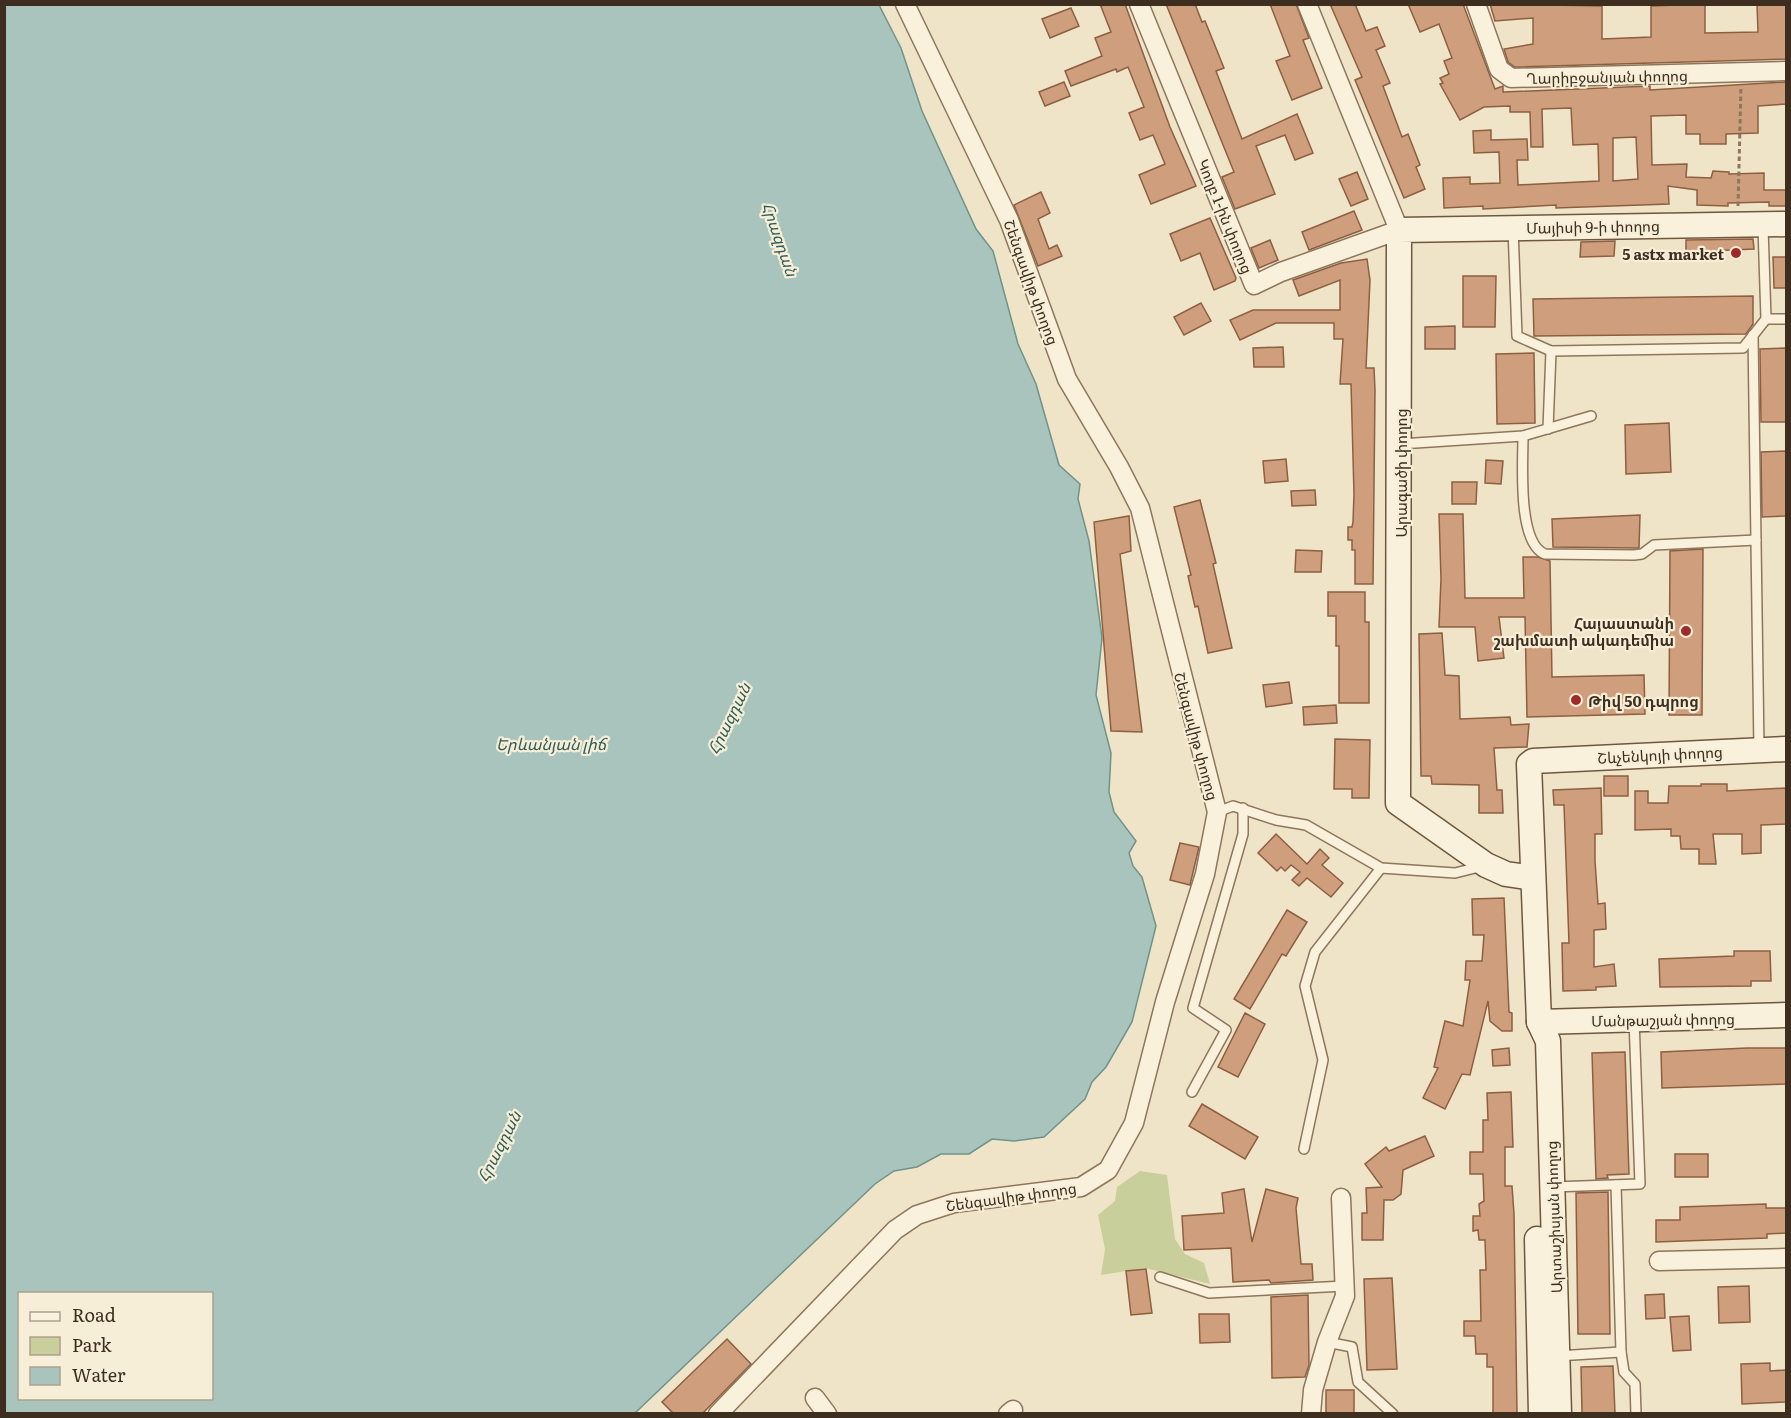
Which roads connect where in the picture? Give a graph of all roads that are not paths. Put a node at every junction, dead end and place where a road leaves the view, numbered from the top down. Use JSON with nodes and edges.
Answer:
{"nodes":[{"id":1,"x":905,"y":4,"type":"edge"},
{"id":2,"x":1139,"y":4,"type":"edge"},
{"id":3,"x":1307,"y":4,"type":"edge"},
{"id":4,"x":1476,"y":4,"type":"edge"},
{"id":5,"x":1786,"y":72,"type":"edge"},
{"id":6,"x":1775,"y":224,"type":"edge"},
{"id":7,"x":1513,"y":227,"type":"junction"},
{"id":8,"x":1399,"y":230,"type":"junction"},
{"id":9,"x":1766,"y":319,"type":"junction"},
{"id":10,"x":1786,"y":319,"type":"edge"},
{"id":11,"x":1753,"y":334,"type":"junction"},
{"id":12,"x":1551,"y":351,"type":"junction"},
{"id":13,"x":1591,"y":416,"type":"dead end"},
{"id":14,"x":1548,"y":429,"type":"junction"},
{"id":15,"x":1523,"y":436,"type":"junction"},
{"id":16,"x":1400,"y":444,"type":"junction"},
{"id":17,"x":1756,"y":540,"type":"junction"},
{"id":18,"x":1760,"y":749,"type":"junction"},
{"id":19,"x":1786,"y":749,"type":"edge"},
{"id":20,"x":1533,"y":760,"type":"joint"},
{"id":21,"x":1243,"y":808,"type":"junction"},
{"id":22,"x":1217,"y":812,"type":"junction"},
{"id":23,"x":1486,"y":865,"type":"junction"},
{"id":24,"x":1381,"y":868,"type":"junction"},
{"id":25,"x":1533,"y":878,"type":"junction"},
{"id":26,"x":1786,"y":1016,"type":"edge"},
{"id":27,"x":1634,"y":1019,"type":"junction"},
{"id":28,"x":1539,"y":1022,"type":"junction"},
{"id":29,"x":1192,"y":1092,"type":"dead end"},
{"id":30,"x":1304,"y":1149,"type":"dead end"},
{"id":31,"x":1616,"y":1185,"type":"junction"},
{"id":32,"x":1552,"y":1187,"type":"junction"},
{"id":33,"x":1341,"y":1198,"type":"dead end"},
{"id":34,"x":1786,"y":1258,"type":"edge"},
{"id":35,"x":1659,"y":1261,"type":"dead end"},
{"id":36,"x":1160,"y":1277,"type":"dead end"},
{"id":37,"x":1345,"y":1286,"type":"junction"},
{"id":38,"x":1327,"y":1342,"type":"junction"},
{"id":39,"x":1621,"y":1352,"type":"junction"},
{"id":40,"x":1548,"y":1357,"type":"junction"},
{"id":41,"x":815,"y":1398,"type":"dead end"},
{"id":42,"x":718,"y":1413,"type":"edge"},
{"id":43,"x":827,"y":1413,"type":"edge"},
{"id":44,"x":1311,"y":1413,"type":"edge"},
{"id":45,"x":1392,"y":1413,"type":"edge"},
{"id":46,"x":1541,"y":1413,"type":"edge"},
{"id":47,"x":1559,"y":1413,"type":"edge"},
{"id":48,"x":1636,"y":1413,"type":"edge"}],
"edges":[{"from":1,"to":22,"type":"street","name":"Շենգավիթ փողոց"},
{"from":2,"to":8,"type":"street","name":"Կողբ 1-ին փողոց"},
{"from":3,"to":8,"type":"street","name":"Արագածի փողոց"},
{"from":4,"to":5,"type":"street","name":"Ղարիբջանյան փողոց"},
{"from":6,"to":7,"type":"street","name":"Մայիսի 9-ի փողոց"},
{"from":6,"to":9,"type":"lane"},
{"from":7,"to":8,"type":"street","name":"Մայիսի 9-ի փողոց"},
{"from":7,"to":12,"type":"lane"},
{"from":8,"to":16,"type":"street","name":"Արագածի փողոց"},
{"from":9,"to":10,"type":"lane"},
{"from":9,"to":11,"type":"lane"},
{"from":11,"to":12,"type":"lane"},
{"from":11,"to":17,"type":"lane"},
{"from":12,"to":14,"type":"lane"},
{"from":13,"to":14,"type":"lane"},
{"from":14,"to":15,"type":"lane"},
{"from":15,"to":16,"type":"lane"},
{"from":15,"to":17,"type":"lane"},
{"from":16,"to":23,"type":"street","name":"Արագածի փողոց"},
{"from":17,"to":18,"type":"lane"},
{"from":18,"to":19,"type":"street","name":"Շևչենկոյի փողոց"},
{"from":18,"to":20,"type":"street","name":"Շևչենկոյի փողոց"},
{"from":20,"to":25,"type":"street","name":"Արտաշիսյան փողոց"},
{"from":21,"to":22,"type":"lane"},
{"from":21,"to":24,"type":"lane"},
{"from":21,"to":29,"type":"lane"},
{"from":22,"to":42,"type":"street","name":"Շենգավիթ փողոց"},
{"from":23,"to":24,"type":"lane"},
{"from":23,"to":25,"type":"street","name":"Արագածի փողոց"},
{"from":24,"to":30,"type":"lane"},
{"from":25,"to":28,"type":"street","name":"Արտաշիսյան փողոց"},
{"from":26,"to":27,"type":"street","name":"Մանթաշյան փողոց"},
{"from":27,"to":28,"type":"street","name":"Մանթաշյան փողոց"},
{"from":27,"to":31,"type":"lane"},
{"from":28,"to":32,"type":"street","name":"Արտաշիսյան փողոց"},
{"from":28,"to":40,"type":"street","name":"Արտաշիսյան փողոց"},
{"from":31,"to":32,"type":"lane"},
{"from":31,"to":39,"type":"lane"},
{"from":32,"to":40,"type":"street","name":"Արտաշիսյան փողոց"},
{"from":33,"to":37,"type":"street"},
{"from":34,"to":35,"type":"street"},
{"from":36,"to":37,"type":"lane"},
{"from":37,"to":38,"type":"street"},
{"from":38,"to":44,"type":"street"},
{"from":38,"to":45,"type":"lane"},
{"from":39,"to":40,"type":"lane"},
{"from":39,"to":48,"type":"lane"},
{"from":40,"to":46,"type":"street","name":"Արտաշիսյան փողոց"},
{"from":40,"to":47,"type":"street","name":"Արտաշիսյան փողոց"},
{"from":41,"to":43,"type":"street"}]}
